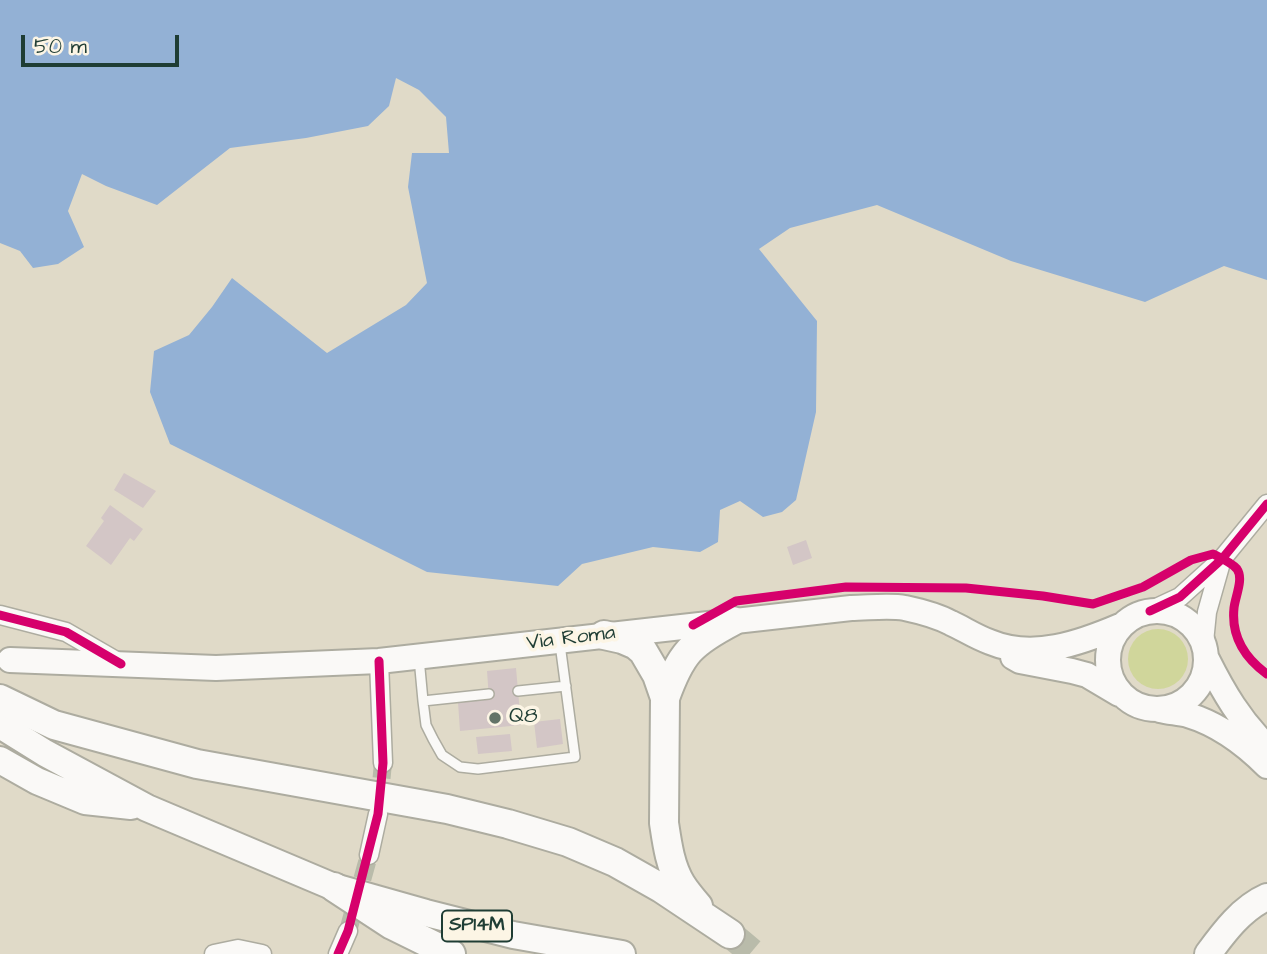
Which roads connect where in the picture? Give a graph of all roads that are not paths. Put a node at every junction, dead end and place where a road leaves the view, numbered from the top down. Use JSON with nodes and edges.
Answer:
{"nodes":[{"id":1,"x":1267,"y":504,"type":"edge"},
{"id":2,"x":1222,"y":559,"type":"junction"},
{"id":3,"x":1150,"y":611,"type":"junction"},
{"id":4,"x":0,"y":615,"type":"edge"},
{"id":5,"x":733,"y":621,"type":"junction"},
{"id":6,"x":1120,"y":626,"type":"junction"},
{"id":7,"x":604,"y":635,"type":"junction"},
{"id":8,"x":560,"y":640,"type":"junction"},
{"id":9,"x":992,"y":643,"type":"junction"},
{"id":10,"x":1205,"y":651,"type":"junction"},
{"id":11,"x":419,"y":656,"type":"junction"},
{"id":12,"x":10,"y":660,"type":"dead end"},
{"id":13,"x":379,"y":662,"type":"junction"},
{"id":14,"x":121,"y":664,"type":"junction"},
{"id":15,"x":566,"y":685,"type":"junction"},
{"id":16,"x":518,"y":691,"type":"dead end"},
{"id":17,"x":489,"y":694,"type":"dead end"},
{"id":18,"x":665,"y":698,"type":"junction"},
{"id":19,"x":0,"y":699,"type":"edge"},
{"id":20,"x":1127,"y":699,"type":"junction"},
{"id":21,"x":423,"y":701,"type":"junction"},
{"id":22,"x":1156,"y":709,"type":"junction"},
{"id":23,"x":0,"y":725,"type":"edge"},
{"id":24,"x":1267,"y":747,"type":"edge"},
{"id":25,"x":0,"y":760,"type":"edge"},
{"id":26,"x":383,"y":763,"type":"tunnel mouth"},
{"id":27,"x":1267,"y":766,"type":"edge"},
{"id":28,"x":146,"y":808,"type":"junction"},
{"id":29,"x":378,"y":814,"type":"tunnel mouth"},
{"id":30,"x":369,"y":855,"type":"tunnel mouth"},
{"id":31,"x":334,"y":887,"type":"junction"},
{"id":32,"x":1265,"y":896,"type":"edge"},
{"id":33,"x":706,"y":917,"type":"junction"},
{"id":34,"x":348,"y":931,"type":"tunnel mouth"},
{"id":35,"x":730,"y":934,"type":"tunnel mouth"},
{"id":36,"x":1216,"y":944,"type":"edge"},
{"id":37,"x":214,"y":954,"type":"edge"},
{"id":38,"x":262,"y":954,"type":"edge"},
{"id":39,"x":338,"y":954,"type":"edge"},
{"id":40,"x":451,"y":954,"type":"edge"},
{"id":41,"x":622,"y":954,"type":"edge"},
{"id":42,"x":1187,"y":954,"type":"edge"}],
"edges":[{"from":1,"to":2,"type":"street"},
{"from":2,"to":3,"type":"street"},
{"from":2,"to":10,"type":"street"},
{"from":3,"to":6,"type":"main road"},
{"from":3,"to":10,"type":"main road"},
{"from":4,"to":14,"type":"street"},
{"from":5,"to":7,"type":"main road","name":"Via Roma"},
{"from":5,"to":9,"type":"main road","name":"Via Roma"},
{"from":5,"to":18,"type":"highway"},
{"from":6,"to":9,"type":"main road","name":"Via Roma"},
{"from":6,"to":20,"type":"main road"},
{"from":7,"to":8,"type":"main road","name":"Via Roma"},
{"from":7,"to":18,"type":"highway"},
{"from":8,"to":11,"type":"main road","name":"Via Roma"},
{"from":8,"to":15,"type":"lane"},
{"from":9,"to":20,"type":"main road"},
{"from":10,"to":22,"type":"main road"},
{"from":10,"to":24,"type":"main road"},
{"from":11,"to":13,"type":"main road","name":"Via Roma"},
{"from":11,"to":21,"type":"lane"},
{"from":12,"to":14,"type":"main road","name":"Via Roma"},
{"from":13,"to":14,"type":"main road","name":"Via Roma"},
{"from":13,"to":26,"type":"street"},
{"from":15,"to":16,"type":"lane"},
{"from":15,"to":21,"type":"lane"},
{"from":17,"to":21,"type":"lane"},
{"from":18,"to":33,"type":"highway"},
{"from":19,"to":33,"type":"highway"},
{"from":20,"to":22,"type":"main road"},
{"from":22,"to":27,"type":"main road"},
{"from":23,"to":28,"type":"main road","number":"SP14M"},
{"from":25,"to":28,"type":"main road"},
{"from":28,"to":31,"type":"main road","number":"SP14M"},
{"from":29,"to":30,"type":"street"},
{"from":31,"to":40,"type":"highway"},
{"from":31,"to":41,"type":"main road","number":"SP14M"},
{"from":32,"to":36,"type":"main road"},
{"from":33,"to":35,"type":"highway"},
{"from":34,"to":39,"type":"street"},
{"from":36,"to":42,"type":"main road"},
{"from":37,"to":38,"type":"street"}]}
